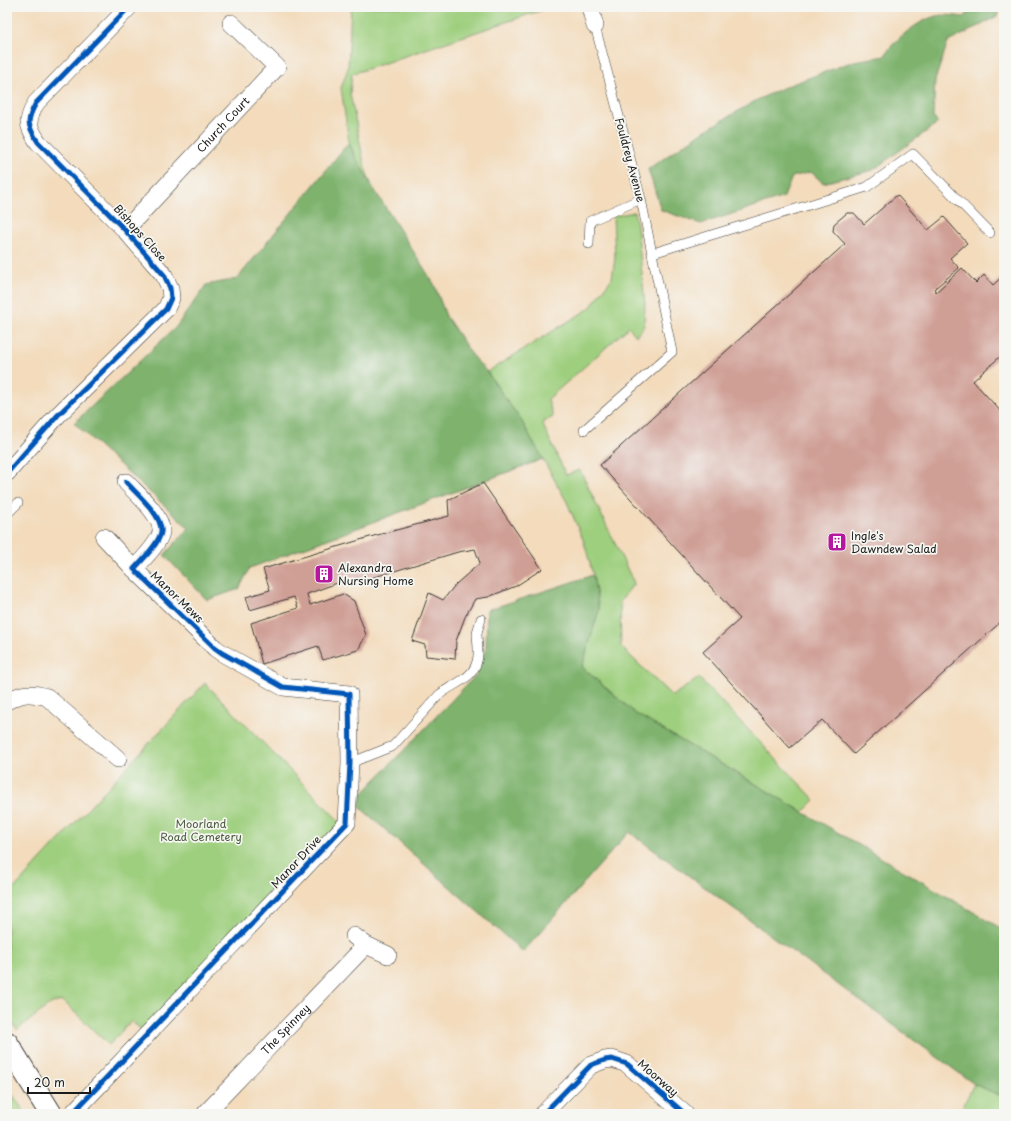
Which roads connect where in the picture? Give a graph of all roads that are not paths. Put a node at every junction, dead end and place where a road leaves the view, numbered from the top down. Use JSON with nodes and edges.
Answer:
{"nodes":[{"id":1,"x":129,"y":7,"type":"edge"},
{"id":2,"x":590,"y":7,"type":"edge"},
{"id":3,"x":231,"y":23,"type":"dead end"},
{"id":4,"x":595,"y":26,"type":"joint"},
{"id":5,"x":641,"y":199,"type":"junction"},
{"id":6,"x":125,"y":230,"type":"junction"},
{"id":7,"x":990,"y":233,"type":"dead end"},
{"id":8,"x":589,"y":244,"type":"dead end"},
{"id":9,"x":653,"y":253,"type":"junction"},
{"id":10,"x":584,"y":430,"type":"dead end"},
{"id":11,"x":7,"y":473,"type":"edge"},
{"id":12,"x":126,"y":482,"type":"dead end"},
{"id":13,"x":18,"y":503,"type":"dead end"},
{"id":14,"x":7,"y":514,"type":"edge"},
{"id":15,"x":104,"y":538,"type":"dead end"},
{"id":16,"x":134,"y":569,"type":"junction"},
{"id":17,"x":481,"y":620,"type":"dead end"},
{"id":18,"x":215,"y":648,"type":"joint"},
{"id":19,"x":7,"y":701,"type":"edge"},
{"id":20,"x":118,"y":759,"type":"dead end"},
{"id":21,"x":350,"y":763,"type":"junction"},
{"id":22,"x":388,"y":955,"type":"dead end"},
{"id":23,"x":7,"y":1043,"type":"edge"},
{"id":24,"x":51,"y":1114,"type":"edge"},
{"id":25,"x":72,"y":1114,"type":"edge"},
{"id":26,"x":205,"y":1114,"type":"edge"},
{"id":27,"x":543,"y":1114,"type":"edge"},
{"id":28,"x":685,"y":1114,"type":"edge"}],
"edges":[{"from":1,"to":6,"type":"street","name":"Bishops Close"},
{"from":2,"to":4,"type":"street","name":"Fouldrey Avenue"},
{"from":3,"to":6,"type":"street","name":"Church Court"},
{"from":4,"to":5,"type":"lane","name":"Fouldrey Avenue"},
{"from":5,"to":8,"type":"lane"},
{"from":5,"to":9,"type":"lane","name":"Fouldrey Avenue"},
{"from":6,"to":11,"type":"street","name":"Bishops Close"},
{"from":7,"to":9,"type":"lane"},
{"from":9,"to":10,"type":"lane","name":"Fouldrey Avenue"},
{"from":12,"to":16,"type":"street","name":"Manor Mews"},
{"from":13,"to":14,"type":"lane"},
{"from":15,"to":16,"type":"street","name":"Manor Mews"},
{"from":16,"to":18,"type":"street","name":"Manor Mews"},
{"from":17,"to":21,"type":"lane"},
{"from":18,"to":21,"type":"street","name":"Manor Drive"},
{"from":19,"to":20,"type":"street"},
{"from":21,"to":25,"type":"street","name":"Manor Drive"},
{"from":22,"to":26,"type":"street","name":"The Spinney"},
{"from":23,"to":24,"type":"street"},
{"from":27,"to":28,"type":"street","name":"Moorway"}]}
